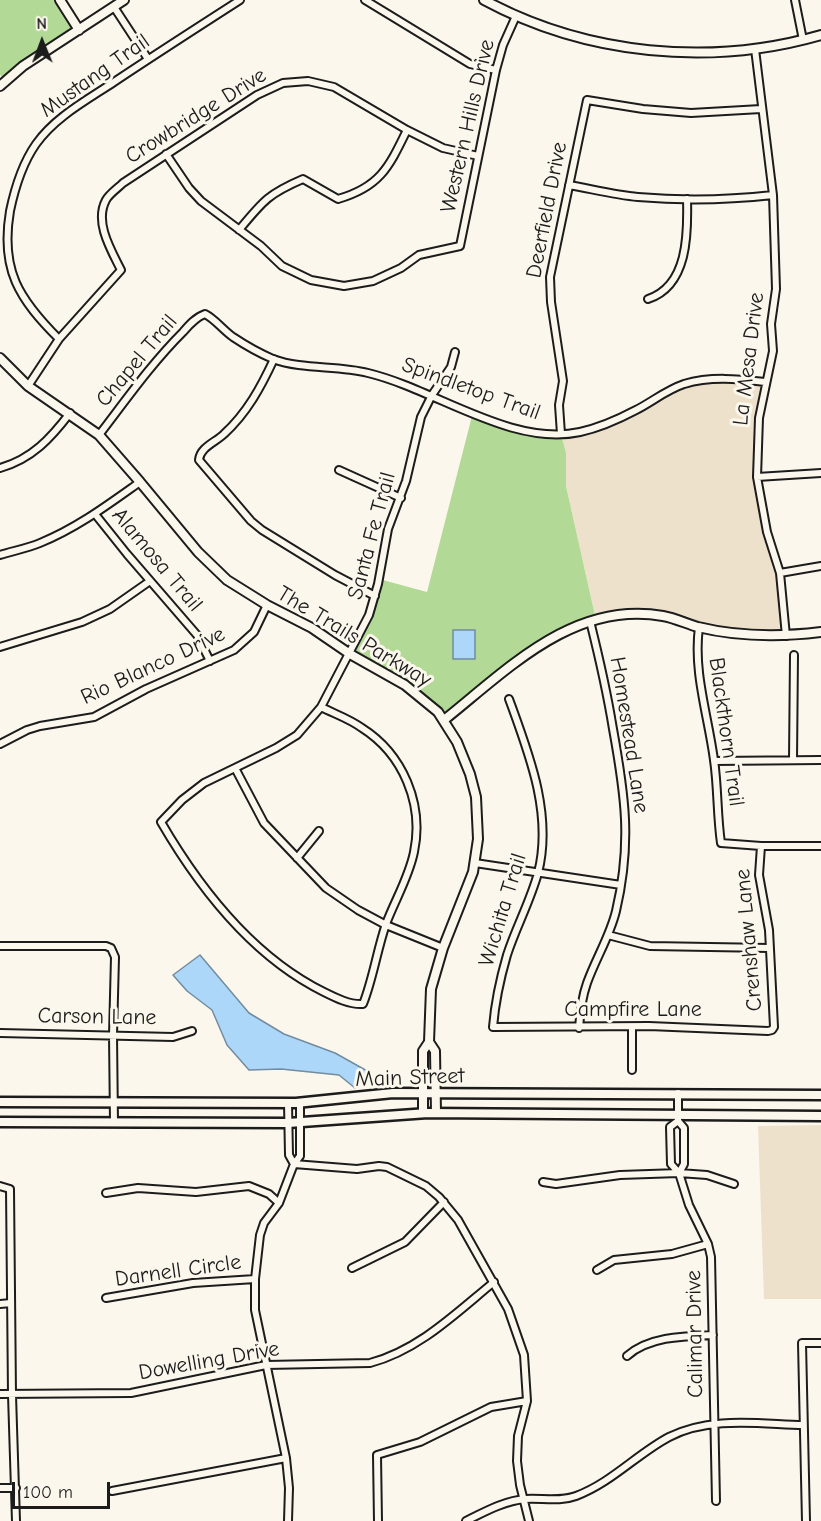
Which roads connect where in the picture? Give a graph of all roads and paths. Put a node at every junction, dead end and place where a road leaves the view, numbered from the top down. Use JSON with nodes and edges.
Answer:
{"nodes":[{"id":1,"x":60,"y":0,"type":"edge"},
{"id":2,"x":124,"y":0,"type":"edge"},
{"id":3,"x":240,"y":0,"type":"edge"},
{"id":4,"x":365,"y":0,"type":"edge"},
{"id":5,"x":484,"y":0,"type":"edge"},
{"id":6,"x":795,"y":0,"type":"edge"},
{"id":7,"x":114,"y":7,"type":"junction"},
{"id":8,"x":516,"y":16,"type":"junction"},
{"id":9,"x":79,"y":30,"type":"junction"},
{"id":10,"x":821,"y":35,"type":"edge"},
{"id":11,"x":803,"y":40,"type":"junction"},
{"id":12,"x":755,"y":49,"type":"junction"},
{"id":13,"x":148,"y":59,"type":"junction"},
{"id":14,"x":496,"y":70,"type":"junction"},
{"id":15,"x":2,"y":80,"type":"edge"},
{"id":16,"x":761,"y":109,"type":"junction"},
{"id":17,"x":407,"y":130,"type":"junction"},
{"id":18,"x":166,"y":154,"type":"junction"},
{"id":19,"x":478,"y":156,"type":"junction"},
{"id":20,"x":569,"y":185,"type":"junction"},
{"id":21,"x":773,"y":195,"type":"junction"},
{"id":22,"x":687,"y":199,"type":"junction"},
{"id":23,"x":240,"y":230,"type":"junction"},
{"id":24,"x":648,"y":299,"type":"dead end"},
{"id":25,"x":205,"y":314,"type":"joint"},
{"id":26,"x":59,"y":339,"type":"junction"},
{"id":27,"x":455,"y":352,"type":"dead end"},
{"id":28,"x":0,"y":358,"type":"edge"},
{"id":29,"x":274,"y":359,"type":"junction"},
{"id":30,"x":765,"y":382,"type":"junction"},
{"id":31,"x":28,"y":386,"type":"junction"},
{"id":32,"x":432,"y":395,"type":"junction"},
{"id":33,"x":70,"y":413,"type":"junction"},
{"id":34,"x":561,"y":434,"type":"junction"},
{"id":35,"x":99,"y":435,"type":"junction"},
{"id":36,"x":0,"y":468,"type":"edge"},
{"id":37,"x":339,"y":470,"type":"dead end"},
{"id":38,"x":821,"y":473,"type":"edge"},
{"id":39,"x":757,"y":477,"type":"junction"},
{"id":40,"x":140,"y":482,"type":"junction"},
{"id":41,"x":401,"y":498,"type":"junction"},
{"id":42,"x":95,"y":514,"type":"junction"},
{"id":43,"x":0,"y":555,"type":"edge"},
{"id":44,"x":821,"y":566,"type":"edge"},
{"id":45,"x":780,"y":573,"type":"junction"},
{"id":46,"x":150,"y":581,"type":"junction"},
{"id":47,"x":375,"y":596,"type":"junction"},
{"id":48,"x":267,"y":605,"type":"junction"},
{"id":49,"x":590,"y":621,"type":"junction"},
{"id":50,"x":699,"y":627,"type":"junction"},
{"id":51,"x":821,"y":632,"type":"edge"},
{"id":52,"x":786,"y":636,"type":"junction"},
{"id":53,"x":0,"y":647,"type":"edge"},
{"id":54,"x":350,"y":654,"type":"junction"},
{"id":55,"x":794,"y":655,"type":"dead end"},
{"id":56,"x":210,"y":661,"type":"junction"},
{"id":57,"x":509,"y":699,"type":"dead end"},
{"id":58,"x":321,"y":707,"type":"junction"},
{"id":59,"x":444,"y":720,"type":"junction"},
{"id":60,"x":0,"y":744,"type":"edge"},
{"id":61,"x":793,"y":760,"type":"junction"},
{"id":62,"x":821,"y":760,"type":"edge"},
{"id":63,"x":714,"y":761,"type":"junction"},
{"id":64,"x":235,"y":768,"type":"junction"},
{"id":65,"x":319,"y":831,"type":"dead end"},
{"id":66,"x":761,"y":846,"type":"junction"},
{"id":67,"x":821,"y":846,"type":"edge"},
{"id":68,"x":297,"y":858,"type":"junction"},
{"id":69,"x":475,"y":863,"type":"junction"},
{"id":70,"x":538,"y":872,"type":"junction"},
{"id":71,"x":621,"y":885,"type":"junction"},
{"id":72,"x":386,"y":925,"type":"junction"},
{"id":73,"x":608,"y":935,"type":"junction"},
{"id":74,"x":0,"y":946,"type":"edge"},
{"id":75,"x":443,"y":948,"type":"junction"},
{"id":76,"x":769,"y":948,"type":"junction"},
{"id":77,"x":493,"y":1027,"type":"joint"},
{"id":78,"x":632,"y":1027,"type":"junction"},
{"id":79,"x":579,"y":1028,"type":"junction"},
{"id":80,"x":772,"y":1030,"type":"joint"},
{"id":81,"x":192,"y":1031,"type":"dead end"},
{"id":82,"x":0,"y":1033,"type":"edge"},
{"id":83,"x":113,"y":1035,"type":"junction"},
{"id":84,"x":429,"y":1042,"type":"junction"},
{"id":85,"x":632,"y":1070,"type":"dead end"},
{"id":86,"x":423,"y":1093,"type":"junction"},
{"id":87,"x":436,"y":1093,"type":"junction"},
{"id":88,"x":678,"y":1094,"type":"junction"},
{"id":89,"x":821,"y":1095,"type":"edge"},
{"id":90,"x":114,"y":1101,"type":"junction"},
{"id":91,"x":0,"y":1102,"type":"edge"},
{"id":92,"x":300,"y":1102,"type":"junction"},
{"id":93,"x":288,"y":1103,"type":"junction"},
{"id":94,"x":423,"y":1113,"type":"junction"},
{"id":95,"x":436,"y":1113,"type":"junction"},
{"id":96,"x":821,"y":1116,"type":"edge"},
{"id":97,"x":678,"y":1118,"type":"junction"},
{"id":98,"x":0,"y":1122,"type":"edge"},
{"id":99,"x":114,"y":1123,"type":"junction"},
{"id":100,"x":288,"y":1123,"type":"junction"},
{"id":101,"x":301,"y":1123,"type":"junction"},
{"id":102,"x":294,"y":1164,"type":"junction"},
{"id":103,"x":679,"y":1173,"type":"junction"},
{"id":104,"x":543,"y":1182,"type":"dead end"},
{"id":105,"x":734,"y":1184,"type":"dead end"},
{"id":106,"x":0,"y":1186,"type":"edge"},
{"id":107,"x":106,"y":1193,"type":"dead end"},
{"id":108,"x":444,"y":1202,"type":"junction"},
{"id":109,"x":279,"y":1203,"type":"junction"},
{"id":110,"x":708,"y":1244,"type":"junction"},
{"id":111,"x":352,"y":1268,"type":"dead end"},
{"id":112,"x":597,"y":1270,"type":"dead end"},
{"id":113,"x":255,"y":1279,"type":"junction"},
{"id":114,"x":494,"y":1282,"type":"junction"},
{"id":115,"x":106,"y":1298,"type":"dead end"},
{"id":116,"x":11,"y":1303,"type":"junction"},
{"id":117,"x":0,"y":1304,"type":"edge"},
{"id":118,"x":713,"y":1335,"type":"junction"},
{"id":119,"x":821,"y":1343,"type":"edge"},
{"id":120,"x":627,"y":1356,"type":"dead end"},
{"id":121,"x":266,"y":1365,"type":"junction"},
{"id":122,"x":0,"y":1395,"type":"edge"},
{"id":123,"x":12,"y":1395,"type":"junction"},
{"id":124,"x":527,"y":1401,"type":"junction"},
{"id":125,"x":716,"y":1423,"type":"junction"},
{"id":126,"x":803,"y":1425,"type":"junction"},
{"id":127,"x":286,"y":1458,"type":"junction"},
{"id":128,"x":0,"y":1488,"type":"edge"},
{"id":129,"x":16,"y":1488,"type":"junction"},
{"id":130,"x":112,"y":1491,"type":"dead end"},
{"id":131,"x":524,"y":1499,"type":"junction"},
{"id":132,"x":716,"y":1501,"type":"dead end"},
{"id":133,"x":16,"y":1521,"type":"edge"},
{"id":134,"x":288,"y":1521,"type":"edge"},
{"id":135,"x":378,"y":1521,"type":"edge"},
{"id":136,"x":466,"y":1521,"type":"edge"},
{"id":137,"x":529,"y":1521,"type":"edge"},
{"id":138,"x":806,"y":1521,"type":"edge"}],
"edges":[{"from":1,"to":9,"type":"street"},
{"from":2,"to":7,"type":"street"},
{"from":3,"to":13,"type":"street","name":"Mustang Trail"},
{"from":4,"to":14,"type":"street"},
{"from":5,"to":8,"type":"street"},
{"from":6,"to":11,"type":"street"},
{"from":7,"to":9,"type":"street"},
{"from":7,"to":13,"type":"street"},
{"from":8,"to":12,"type":"street"},
{"from":8,"to":14,"type":"street","name":"Western Hills Drive"},
{"from":9,"to":15,"type":"street"},
{"from":10,"to":11,"type":"street"},
{"from":11,"to":12,"type":"street"},
{"from":12,"to":16,"type":"street","name":"La Mesa Drive"},
{"from":13,"to":26,"type":"street","name":"Mustang Trail"},
{"from":14,"to":19,"type":"street","name":"Western Hills Drive"},
{"from":16,"to":20,"type":"street","name":"Deerfield Drive"},
{"from":16,"to":21,"type":"street","name":"La Mesa Drive"},
{"from":17,"to":18,"type":"street","name":"Crowbridge Drive"},
{"from":17,"to":19,"type":"street","name":"Crowbridge Drive"},
{"from":17,"to":23,"type":"street"},
{"from":18,"to":23,"type":"street"},
{"from":18,"to":26,"type":"street","name":"Crowbridge Drive"},
{"from":19,"to":23,"type":"street","name":"Western Hills Drive"},
{"from":20,"to":22,"type":"street"},
{"from":20,"to":34,"type":"street","name":"Deerfield Drive"},
{"from":21,"to":22,"type":"street"},
{"from":21,"to":30,"type":"street","name":"La Mesa Drive"},
{"from":22,"to":24,"type":"street"},
{"from":25,"to":29,"type":"street","name":"Spindletop Trail"},
{"from":25,"to":35,"type":"street","name":"Chapel Trail"},
{"from":26,"to":31,"type":"street"},
{"from":27,"to":32,"type":"street","name":"Santa Fe Trail"},
{"from":28,"to":31,"type":"street","name":"The Trails Parkway"},
{"from":29,"to":32,"type":"street","name":"Spindletop Trail"},
{"from":29,"to":47,"type":"street"},
{"from":30,"to":34,"type":"street","name":"Spindletop Trail"},
{"from":30,"to":39,"type":"street","name":"La Mesa Drive"},
{"from":31,"to":33,"type":"street","name":"The Trails Parkway"},
{"from":32,"to":34,"type":"street","name":"Spindletop Trail"},
{"from":32,"to":41,"type":"street","name":"Santa Fe Trail"},
{"from":33,"to":35,"type":"street","name":"The Trails Parkway"},
{"from":33,"to":36,"type":"street"},
{"from":35,"to":40,"type":"street","name":"The Trails Parkway"},
{"from":37,"to":41,"type":"street"},
{"from":38,"to":39,"type":"street"},
{"from":39,"to":45,"type":"street","name":"La Mesa Drive"},
{"from":40,"to":42,"type":"street"},
{"from":40,"to":48,"type":"street","name":"The Trails Parkway"},
{"from":41,"to":47,"type":"street","name":"Santa Fe Trail"},
{"from":42,"to":43,"type":"street"},
{"from":42,"to":46,"type":"street","name":"Alamosa Trail"},
{"from":44,"to":45,"type":"street"},
{"from":45,"to":52,"type":"street","name":"La Mesa Drive"},
{"from":46,"to":53,"type":"street"},
{"from":46,"to":56,"type":"street","name":"Alamosa Trail"},
{"from":47,"to":54,"type":"street","name":"Santa Fe Trail"},
{"from":48,"to":54,"type":"street","name":"The Trails Parkway"},
{"from":48,"to":56,"type":"street","name":"Rio Blanco Drive"},
{"from":49,"to":50,"type":"street"},
{"from":49,"to":59,"type":"street"},
{"from":49,"to":71,"type":"street","name":"Homestead Lane"},
{"from":50,"to":52,"type":"street"},
{"from":50,"to":63,"type":"street","name":"Blackthorn Trail"},
{"from":51,"to":52,"type":"street"},
{"from":54,"to":58,"type":"street","name":"Santa Fe Trail"},
{"from":54,"to":59,"type":"street","name":"The Trails Parkway"},
{"from":55,"to":61,"type":"street"},
{"from":56,"to":60,"type":"street","name":"Rio Blanco Drive"},
{"from":57,"to":70,"type":"street","name":"Wichita Trail"},
{"from":58,"to":64,"type":"street","name":"Santa Fe Trail"},
{"from":58,"to":72,"type":"street"},
{"from":59,"to":69,"type":"street","name":"The Trails Parkway"},
{"from":61,"to":62,"type":"street"},
{"from":61,"to":63,"type":"street"},
{"from":63,"to":66,"type":"street","name":"Blackthorn Trail"},
{"from":64,"to":68,"type":"street"},
{"from":64,"to":72,"type":"street","name":"Santa Fe Trail"},
{"from":65,"to":68,"type":"street"},
{"from":66,"to":67,"type":"street"},
{"from":66,"to":76,"type":"street","name":"Crenshaw Lane"},
{"from":68,"to":72,"type":"street"},
{"from":69,"to":70,"type":"street"},
{"from":69,"to":75,"type":"street","name":"The Trails Parkway"},
{"from":70,"to":71,"type":"street"},
{"from":70,"to":77,"type":"street","name":"Wichita Trail"},
{"from":71,"to":73,"type":"street","name":"Homestead Lane"},
{"from":72,"to":75,"type":"street"},
{"from":73,"to":76,"type":"street"},
{"from":73,"to":79,"type":"street","name":"Homestead Lane"},
{"from":74,"to":83,"type":"street"},
{"from":75,"to":84,"type":"street","name":"The Trails Parkway"},
{"from":76,"to":80,"type":"street","name":"Crenshaw Lane"},
{"from":77,"to":79,"type":"street","name":"Campfire Lane"},
{"from":78,"to":79,"type":"street","name":"Campfire Lane"},
{"from":78,"to":80,"type":"street","name":"Campfire Lane"},
{"from":78,"to":85,"type":"street"},
{"from":81,"to":83,"type":"street","name":"Carson Lane"},
{"from":82,"to":83,"type":"street","name":"Carson Lane"},
{"from":83,"to":90,"type":"street"},
{"from":84,"to":86,"type":"street","name":"The Trails Parkway"},
{"from":84,"to":87,"type":"street","name":"The Trails Parkway"},
{"from":86,"to":87,"type":"main road","name":"Main Street"},
{"from":86,"to":92,"type":"main road","name":"Main Street"},
{"from":86,"to":94,"type":"street","name":"The Trails Parkway"},
{"from":87,"to":88,"type":"main road","name":"Main Street"},
{"from":87,"to":95,"type":"street","name":"The Trails Parkway"},
{"from":88,"to":89,"type":"main road","name":"Main Street"},
{"from":88,"to":97,"type":"street","name":"Calimar Drive"},
{"from":90,"to":91,"type":"main road","name":"Main Street"},
{"from":90,"to":93,"type":"main road","name":"Main Street"},
{"from":90,"to":99,"type":"street"},
{"from":92,"to":93,"type":"main road","name":"Main Street"},
{"from":92,"to":101,"type":"street"},
{"from":93,"to":100,"type":"street"},
{"from":94,"to":95,"type":"main road","name":"Main Street"},
{"from":94,"to":101,"type":"main road","name":"Main Street"},
{"from":95,"to":97,"type":"main road","name":"Main Street"},
{"from":96,"to":97,"type":"main road","name":"Main Street"},
{"from":97,"to":103,"type":"street","name":"Calimar Drive"},
{"from":97,"to":103,"type":"street","name":"Calimar Drive"},
{"from":98,"to":99,"type":"main road","name":"Main Street"},
{"from":99,"to":100,"type":"main road","name":"Main Street"},
{"from":100,"to":101,"type":"main road","name":"Main Street"},
{"from":100,"to":102,"type":"street"},
{"from":101,"to":102,"type":"street"},
{"from":102,"to":108,"type":"street"},
{"from":102,"to":109,"type":"street"},
{"from":103,"to":104,"type":"street"},
{"from":103,"to":105,"type":"street"},
{"from":103,"to":110,"type":"street","name":"Calimar Drive"},
{"from":106,"to":116,"type":"street"},
{"from":107,"to":109,"type":"street"},
{"from":108,"to":111,"type":"street"},
{"from":108,"to":114,"type":"street"},
{"from":109,"to":113,"type":"street"},
{"from":110,"to":112,"type":"street"},
{"from":110,"to":118,"type":"street","name":"Calimar Drive"},
{"from":113,"to":115,"type":"street","name":"Darnell Circle"},
{"from":113,"to":121,"type":"street"},
{"from":114,"to":121,"type":"street","name":"Dowelling Drive"},
{"from":114,"to":124,"type":"street"},
{"from":116,"to":117,"type":"street"},
{"from":116,"to":123,"type":"street"},
{"from":118,"to":120,"type":"street"},
{"from":118,"to":125,"type":"street","name":"Calimar Drive"},
{"from":119,"to":126,"type":"street"},
{"from":121,"to":123,"type":"street","name":"Dowelling Drive"},
{"from":121,"to":127,"type":"street"},
{"from":122,"to":123,"type":"street","name":"Dowelling Drive"},
{"from":123,"to":129,"type":"street"},
{"from":124,"to":131,"type":"street"},
{"from":124,"to":135,"type":"street"},
{"from":125,"to":126,"type":"street"},
{"from":125,"to":131,"type":"street"},
{"from":125,"to":132,"type":"street","name":"Calimar Drive"},
{"from":126,"to":138,"type":"street"},
{"from":127,"to":130,"type":"street"},
{"from":127,"to":134,"type":"street"},
{"from":128,"to":129,"type":"street"},
{"from":129,"to":133,"type":"street"},
{"from":131,"to":136,"type":"street"},
{"from":131,"to":137,"type":"street"}]}
